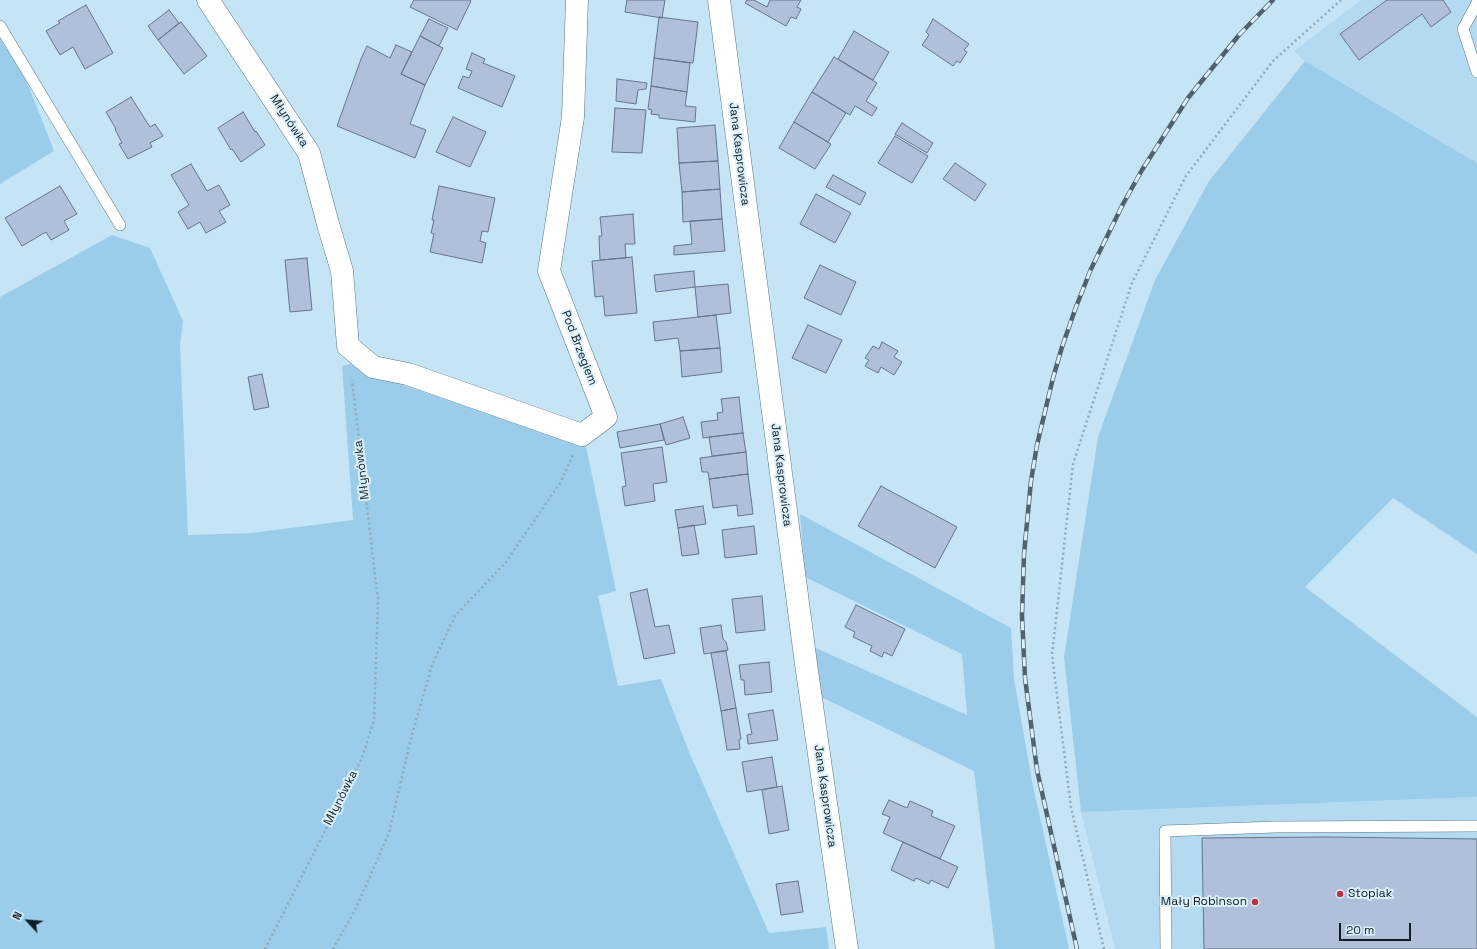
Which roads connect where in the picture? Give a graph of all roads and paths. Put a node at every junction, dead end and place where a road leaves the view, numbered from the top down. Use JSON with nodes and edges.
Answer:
{"nodes":[{"id":1,"x":208,"y":0,"type":"edge"},
{"id":2,"x":577,"y":0,"type":"edge"},
{"id":3,"x":719,"y":0,"type":"edge"},
{"id":4,"x":1341,"y":0,"type":"edge"},
{"id":5,"x":1477,"y":3,"type":"edge"},
{"id":6,"x":0,"y":26,"type":"edge"},
{"id":7,"x":1477,"y":72,"type":"edge"},
{"id":8,"x":120,"y":225,"type":"dead end"},
{"id":9,"x":348,"y":346,"type":"junction"},
{"id":10,"x":582,"y":435,"type":"junction"},
{"id":11,"x":1477,"y":826,"type":"edge"},
{"id":12,"x":264,"y":949,"type":"edge"},
{"id":13,"x":334,"y":949,"type":"edge"},
{"id":14,"x":847,"y":949,"type":"edge"},
{"id":15,"x":1104,"y":949,"type":"edge"},
{"id":16,"x":1166,"y":949,"type":"edge"}],
"edges":[{"from":1,"to":9,"type":"street","name":"Młynówka"},
{"from":2,"to":10,"type":"street","name":"Pod Brzegiem"},
{"from":3,"to":14,"type":"street","name":"Jana Kasprowicza"},
{"from":4,"to":15,"type":"path"},
{"from":5,"to":7,"type":"lane"},
{"from":6,"to":8,"type":"lane"},
{"from":9,"to":10,"type":"street"},
{"from":9,"to":12,"type":"path","name":"Młynówka"},
{"from":10,"to":13,"type":"path"},
{"from":11,"to":16,"type":"lane"}]}
